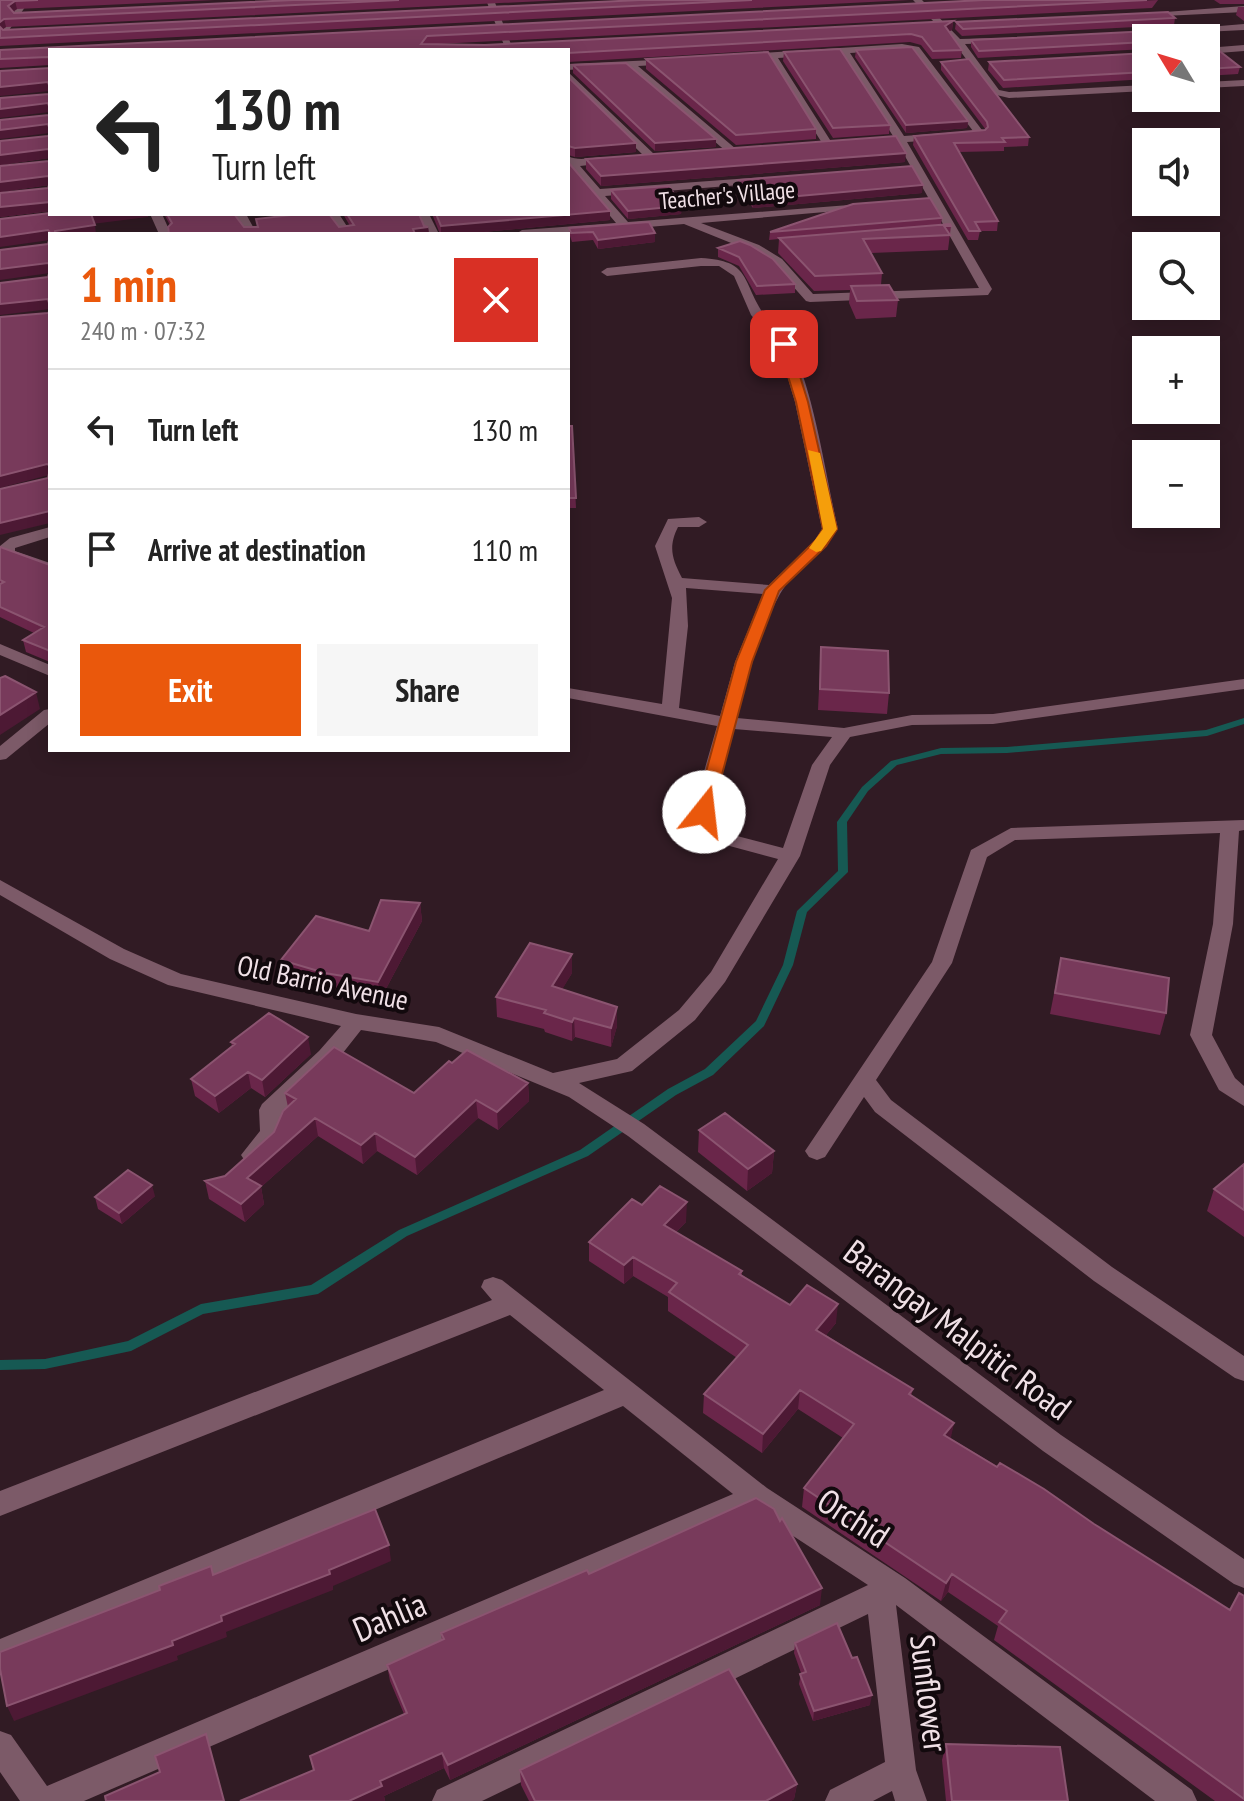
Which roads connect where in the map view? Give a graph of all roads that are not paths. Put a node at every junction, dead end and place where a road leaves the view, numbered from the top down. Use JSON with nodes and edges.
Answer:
{"nodes":[{"id":1,"x":26,"y":0,"type":"edge"},
{"id":2,"x":1232,"y":0,"type":"edge"},
{"id":3,"x":920,"y":3,"type":"edge"},
{"id":4,"x":493,"y":4,"type":"edge"},
{"id":5,"x":937,"y":4,"type":"edge"},
{"id":6,"x":907,"y":6,"type":"edge"},
{"id":7,"x":510,"y":8,"type":"edge"},
{"id":8,"x":1244,"y":8,"type":"edge"},
{"id":9,"x":479,"y":10,"type":"edge"},
{"id":10,"x":17,"y":15,"type":"junction"},
{"id":11,"x":33,"y":15,"type":"edge"},
{"id":12,"x":1133,"y":15,"type":"edge"},
{"id":13,"x":959,"y":24,"type":"edge"},
{"id":14,"x":515,"y":25,"type":"edge"},
{"id":15,"x":928,"y":25,"type":"edge"},
{"id":16,"x":943,"y":25,"type":"junction"},
{"id":17,"x":500,"y":26,"type":"junction"},
{"id":18,"x":484,"y":27,"type":"edge"},
{"id":19,"x":1244,"y":27,"type":"edge"},
{"id":20,"x":1220,"y":28,"type":"edge"},
{"id":21,"x":21,"y":32,"type":"edge"},
{"id":22,"x":3,"y":37,"type":"edge"},
{"id":23,"x":1006,"y":39,"type":"edge"},
{"id":24,"x":958,"y":42,"type":"junction"},
{"id":25,"x":509,"y":45,"type":"junction"},
{"id":26,"x":524,"y":45,"type":"edge"},
{"id":27,"x":495,"y":46,"type":"edge"},
{"id":28,"x":1244,"y":48,"type":"edge"},
{"id":29,"x":843,"y":50,"type":"junction"},
{"id":30,"x":1220,"y":50,"type":"edge"},
{"id":31,"x":772,"y":56,"type":"junction"},
{"id":32,"x":740,"y":57,"type":"edge"},
{"id":33,"x":692,"y":60,"type":"edge"},
{"id":34,"x":629,"y":63,"type":"junction"},
{"id":35,"x":992,"y":63,"type":"edge"},
{"id":36,"x":977,"y":64,"type":"junction"},
{"id":37,"x":570,"y":67,"type":"edge"},
{"id":38,"x":570,"y":77,"type":"edge"},
{"id":39,"x":1244,"y":83,"type":"edge"},
{"id":40,"x":1220,"y":84,"type":"edge"},
{"id":41,"x":1132,"y":89,"type":"edge"},
{"id":42,"x":901,"y":140,"type":"junction"},
{"id":43,"x":857,"y":142,"type":"edge"},
{"id":44,"x":827,"y":143,"type":"junction"},
{"id":45,"x":842,"y":143,"type":"edge"},
{"id":46,"x":811,"y":145,"type":"edge"},
{"id":47,"x":748,"y":150,"type":"edge"},
{"id":48,"x":732,"y":151,"type":"junction"},
{"id":49,"x":719,"y":152,"type":"edge"},
{"id":50,"x":665,"y":156,"type":"edge"},
{"id":51,"x":651,"y":157,"type":"junction"},
{"id":52,"x":635,"y":158,"type":"edge"},
{"id":53,"x":619,"y":159,"type":"edge"},
{"id":54,"x":570,"y":161,"type":"edge"},
{"id":55,"x":916,"y":168,"type":"junction"},
{"id":56,"x":900,"y":169,"type":"edge"},
{"id":57,"x":773,"y":179,"type":"edge"},
{"id":58,"x":597,"y":193,"type":"junction"},
{"id":59,"x":935,"y":199,"type":"junction"},
{"id":60,"x":919,"y":200,"type":"edge"},
{"id":61,"x":888,"y":203,"type":"edge"},
{"id":62,"x":684,"y":220,"type":"junction"},
{"id":63,"x":625,"y":226,"type":"junction"},
{"id":64,"x":528,"y":230,"type":"edge"},
{"id":65,"x":952,"y":232,"type":"junction"},
{"id":66,"x":937,"y":233,"type":"edge"},
{"id":67,"x":785,"y":246,"type":"edge"},
{"id":68,"x":755,"y":248,"type":"junction"},
{"id":69,"x":607,"y":272,"type":"dead end"},
{"id":70,"x":699,"y":522,"type":"dead end"},
{"id":71,"x":48,"y":533,"type":"edge"},
{"id":72,"x":48,"y":567,"type":"edge"},
{"id":73,"x":675,"y":582,"type":"junction"},
{"id":74,"x":773,"y":590,"type":"junction"},
{"id":75,"x":0,"y":649,"type":"edge"},
{"id":76,"x":48,"y":670,"type":"edge"},
{"id":77,"x":1244,"y":684,"type":"edge"},
{"id":78,"x":570,"y":693,"type":"edge"},
{"id":79,"x":670,"y":711,"type":"junction"},
{"id":80,"x":48,"y":716,"type":"edge"},
{"id":81,"x":729,"y":723,"type":"junction"},
{"id":82,"x":844,"y":733,"type":"junction"},
{"id":83,"x":0,"y":755,"type":"edge"},
{"id":84,"x":1237,"y":826,"type":"edge"},
{"id":85,"x":790,"y":856,"type":"junction"},
{"id":86,"x":0,"y":886,"type":"edge"},
{"id":87,"x":356,"y":1022,"type":"junction"},
{"id":88,"x":552,"y":1081,"type":"junction"},
{"id":89,"x":865,"y":1082,"type":"junction"},
{"id":90,"x":1244,"y":1098,"type":"edge"},
{"id":91,"x":636,"y":1130,"type":"joint"},
{"id":92,"x":817,"y":1151,"type":"dead end"},
{"id":93,"x":238,"y":1169,"type":"edge"},
{"id":94,"x":1244,"y":1370,"type":"edge"},
{"id":95,"x":626,"y":1393,"type":"junction"},
{"id":96,"x":757,"y":1497,"type":"junction"},
{"id":97,"x":0,"y":1504,"type":"edge"},
{"id":98,"x":1244,"y":1575,"type":"edge"},
{"id":99,"x":888,"y":1591,"type":"junction"},
{"id":100,"x":0,"y":1653,"type":"edge"},
{"id":101,"x":0,"y":1746,"type":"edge"},
{"id":102,"x":901,"y":1770,"type":"junction"},
{"id":103,"x":39,"y":1801,"type":"edge"},
{"id":104,"x":48,"y":1801,"type":"edge"},
{"id":105,"x":448,"y":1801,"type":"edge"},
{"id":106,"x":841,"y":1801,"type":"edge"},
{"id":107,"x":911,"y":1801,"type":"edge"},
{"id":108,"x":1181,"y":1801,"type":"edge"}],
"edges":[{"from":1,"to":10,"type":"street"},
{"from":2,"to":8,"type":"street"},
{"from":3,"to":5,"type":"street"},
{"from":3,"to":6,"type":"street"},
{"from":3,"to":16,"type":"street"},
{"from":4,"to":7,"type":"street"},
{"from":4,"to":9,"type":"street"},
{"from":4,"to":17,"type":"street"},
{"from":8,"to":12,"type":"street"},
{"from":10,"to":11,"type":"street"},
{"from":10,"to":22,"type":"street"},
{"from":13,"to":16,"type":"street"},
{"from":14,"to":17,"type":"street"},
{"from":15,"to":16,"type":"street"},
{"from":16,"to":24,"type":"street"},
{"from":17,"to":18,"type":"street"},
{"from":17,"to":25,"type":"street"},
{"from":19,"to":20,"type":"street"},
{"from":21,"to":22,"type":"street"},
{"from":23,"to":24,"type":"street"},
{"from":24,"to":36,"type":"street"},
{"from":25,"to":26,"type":"street"},
{"from":25,"to":27,"type":"street"},
{"from":28,"to":30,"type":"street"},
{"from":29,"to":31,"type":"street"},
{"from":29,"to":42,"type":"street"},
{"from":29,"to":42,"type":"street"},
{"from":31,"to":32,"type":"street"},
{"from":31,"to":44,"type":"street"},
{"from":33,"to":34,"type":"street"},
{"from":34,"to":37,"type":"street"},
{"from":34,"to":48,"type":"street"},
{"from":35,"to":36,"type":"street"},
{"from":36,"to":41,"type":"street"},
{"from":38,"to":51,"type":"street"},
{"from":39,"to":40,"type":"street"},
{"from":42,"to":43,"type":"street"},
{"from":42,"to":55,"type":"street"},
{"from":44,"to":45,"type":"street"},
{"from":44,"to":46,"type":"street"},
{"from":47,"to":48,"type":"street"},
{"from":48,"to":49,"type":"street"},
{"from":50,"to":51,"type":"street"},
{"from":51,"to":52,"type":"street"},
{"from":53,"to":54,"type":"street"},
{"from":54,"to":58,"type":"street"},
{"from":55,"to":56,"type":"street"},
{"from":55,"to":59,"type":"street"},
{"from":57,"to":58,"type":"street"},
{"from":58,"to":63,"type":"street"},
{"from":59,"to":60,"type":"street"},
{"from":59,"to":65,"type":"street"},
{"from":61,"to":62,"type":"street","name":"Teacher's Village"},
{"from":62,"to":63,"type":"street","name":"Teacher's Village"},
{"from":62,"to":68,"type":"street"},
{"from":63,"to":64,"type":"street","name":"Teacher's Village"},
{"from":65,"to":66,"type":"street"},
{"from":65,"to":68,"type":"street"},
{"from":67,"to":68,"type":"street"},
{"from":69,"to":74,"type":"street"},
{"from":70,"to":73,"type":"street"},
{"from":71,"to":72,"type":"street"},
{"from":73,"to":74,"type":"street"},
{"from":73,"to":79,"type":"street"},
{"from":74,"to":81,"type":"street"},
{"from":75,"to":76,"type":"street"},
{"from":77,"to":82,"type":"street"},
{"from":78,"to":79,"type":"street"},
{"from":79,"to":81,"type":"street"},
{"from":80,"to":83,"type":"street"},
{"from":81,"to":82,"type":"street"},
{"from":81,"to":85,"type":"street"},
{"from":82,"to":85,"type":"street"},
{"from":84,"to":89,"type":"street"},
{"from":84,"to":90,"type":"street"},
{"from":85,"to":88,"type":"street"},
{"from":86,"to":87,"type":"street","name":"Old Barrio Avenue"},
{"from":87,"to":88,"type":"street","name":"Old Barrio Avenue"},
{"from":87,"to":93,"type":"street"},
{"from":88,"to":91,"type":"street","name":"Old Barrio Avenue"},
{"from":89,"to":92,"type":"street"},
{"from":89,"to":94,"type":"street"},
{"from":91,"to":98,"type":"street","name":"Barangay Malpitic Road"},
{"from":95,"to":96,"type":"street","name":"Orchid"},
{"from":95,"to":97,"type":"street","name":"Orchid"},
{"from":95,"to":100,"type":"street"},
{"from":96,"to":99,"type":"street","name":"Orchid"},
{"from":96,"to":104,"type":"street","name":"Dahlia"},
{"from":99,"to":102,"type":"street","name":"Sunflower"},
{"from":99,"to":105,"type":"street"},
{"from":99,"to":108,"type":"street","name":"Orchid"},
{"from":101,"to":103,"type":"street"},
{"from":102,"to":106,"type":"street"},
{"from":102,"to":107,"type":"street","name":"Sunflower"}]}
